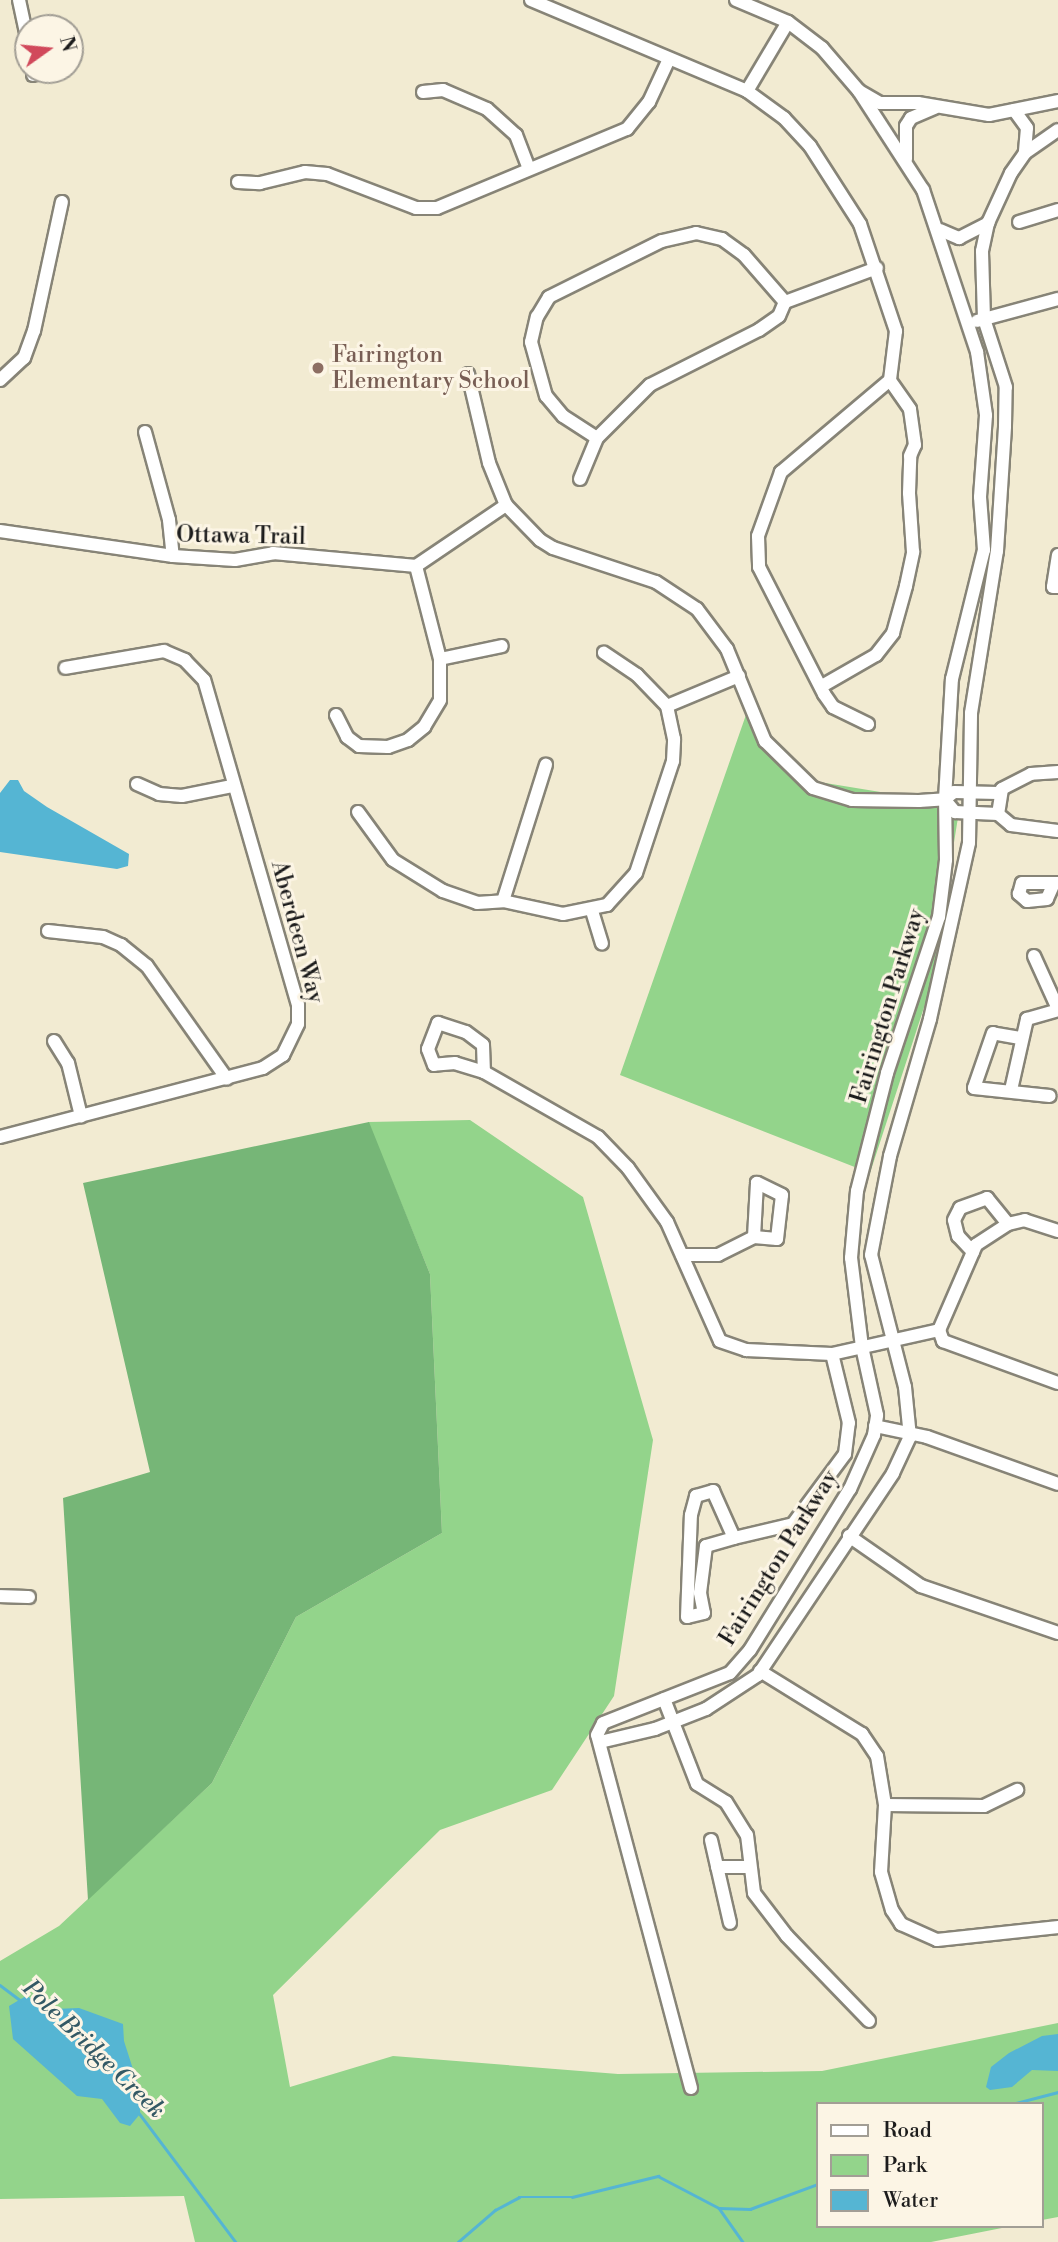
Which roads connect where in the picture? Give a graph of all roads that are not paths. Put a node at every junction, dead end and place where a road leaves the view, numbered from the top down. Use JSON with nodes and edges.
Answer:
{"nodes":[{"id":1,"x":531,"y":0,"type":"edge"},
{"id":2,"x":736,"y":0,"type":"edge"},
{"id":3,"x":788,"y":22,"type":"junction"},
{"id":4,"x":668,"y":61,"type":"junction"},
{"id":5,"x":747,"y":91,"type":"junction"},
{"id":6,"x":859,"y":91,"type":"junction"},
{"id":7,"x":423,"y":92,"type":"dead end"},
{"id":8,"x":1058,"y":101,"type":"edge"},
{"id":9,"x":935,"y":108,"type":"junction"},
{"id":10,"x":1014,"y":110,"type":"junction"},
{"id":11,"x":1058,"y":130,"type":"edge"},
{"id":12,"x":1025,"y":153,"type":"junction"},
{"id":13,"x":906,"y":163,"type":"junction"},
{"id":14,"x":529,"y":169,"type":"junction"},
{"id":15,"x":237,"y":182,"type":"dead end"},
{"id":16,"x":62,"y":202,"type":"dead end"},
{"id":17,"x":1058,"y":210,"type":"edge"},
{"id":18,"x":1019,"y":222,"type":"dead end"},
{"id":19,"x":988,"y":223,"type":"junction"},
{"id":20,"x":940,"y":230,"type":"junction"},
{"id":21,"x":877,"y":268,"type":"junction"},
{"id":22,"x":1058,"y":299,"type":"edge"},
{"id":23,"x":785,"y":302,"type":"junction"},
{"id":24,"x":984,"y":319,"type":"junction"},
{"id":25,"x":969,"y":324,"type":"junction"},
{"id":26,"x":468,"y":374,"type":"dead end"},
{"id":27,"x":0,"y":380,"type":"edge"},
{"id":28,"x":890,"y":380,"type":"junction"},
{"id":29,"x":145,"y":432,"type":"dead end"},
{"id":30,"x":597,"y":438,"type":"junction"},
{"id":31,"x":580,"y":479,"type":"dead end"},
{"id":32,"x":506,"y":505,"type":"junction"},
{"id":33,"x":0,"y":531,"type":"edge"},
{"id":34,"x":1058,"y":555,"type":"edge"},
{"id":35,"x":173,"y":556,"type":"junction"},
{"id":36,"x":416,"y":566,"type":"junction"},
{"id":37,"x":1056,"y":587,"type":"edge"},
{"id":38,"x":502,"y":646,"type":"dead end"},
{"id":39,"x":604,"y":653,"type":"dead end"},
{"id":40,"x":440,"y":659,"type":"junction"},
{"id":41,"x":65,"y":668,"type":"dead end"},
{"id":42,"x":739,"y":676,"type":"junction"},
{"id":43,"x":822,"y":686,"type":"junction"},
{"id":44,"x":667,"y":706,"type":"junction"},
{"id":45,"x":336,"y":715,"type":"dead end"},
{"id":46,"x":868,"y":724,"type":"dead end"},
{"id":47,"x":546,"y":765,"type":"dead end"},
{"id":48,"x":1058,"y":772,"type":"edge"},
{"id":49,"x":137,"y":784,"type":"dead end"},
{"id":50,"x":232,"y":786,"type":"junction"},
{"id":51,"x":971,"y":791,"type":"junction"},
{"id":52,"x":998,"y":793,"type":"junction"},
{"id":53,"x":945,"y":799,"type":"junction"},
{"id":54,"x":358,"y":812,"type":"dead end"},
{"id":55,"x":998,"y":814,"type":"junction"},
{"id":56,"x":970,"y":816,"type":"junction"},
{"id":57,"x":1058,"y":831,"type":"edge"},
{"id":58,"x":503,"y":901,"type":"junction"},
{"id":59,"x":592,"y":911,"type":"junction"},
{"id":60,"x":48,"y":931,"type":"dead end"},
{"id":61,"x":602,"y":944,"type":"dead end"},
{"id":62,"x":1034,"y":956,"type":"dead end"},
{"id":63,"x":1058,"y":1010,"type":"edge"},
{"id":64,"x":1020,"y":1038,"type":"junction"},
{"id":65,"x":54,"y":1041,"type":"dead end"},
{"id":66,"x":484,"y":1072,"type":"junction"},
{"id":67,"x":227,"y":1079,"type":"junction"},
{"id":68,"x":1011,"y":1090,"type":"junction"},
{"id":69,"x":1050,"y":1096,"type":"dead end"},
{"id":70,"x":81,"y":1116,"type":"junction"},
{"id":71,"x":0,"y":1137,"type":"edge"},
{"id":72,"x":1008,"y":1224,"type":"junction"},
{"id":73,"x":1058,"y":1231,"type":"edge"},
{"id":74,"x":754,"y":1237,"type":"dead end"},
{"id":75,"x":973,"y":1252,"type":"junction"},
{"id":76,"x":682,"y":1255,"type":"junction"},
{"id":77,"x":939,"y":1330,"type":"junction"},
{"id":78,"x":892,"y":1340,"type":"junction"},
{"id":79,"x":862,"y":1348,"type":"junction"},
{"id":80,"x":832,"y":1354,"type":"junction"},
{"id":81,"x":1058,"y":1383,"type":"edge"},
{"id":82,"x":875,"y":1426,"type":"junction"},
{"id":83,"x":911,"y":1437,"type":"junction"},
{"id":84,"x":1058,"y":1484,"type":"edge"},
{"id":85,"x":849,"y":1536,"type":"junction"},
{"id":86,"x":734,"y":1538,"type":"junction"},
{"id":87,"x":0,"y":1596,"type":"edge"},
{"id":88,"x":29,"y":1597,"type":"dead end"},
{"id":89,"x":1058,"y":1633,"type":"edge"},
{"id":90,"x":760,"y":1671,"type":"junction"},
{"id":91,"x":664,"y":1699,"type":"junction"},
{"id":92,"x":673,"y":1722,"type":"junction"},
{"id":93,"x":600,"y":1742,"type":"junction"},
{"id":94,"x":1017,"y":1790,"type":"dead end"},
{"id":95,"x":885,"y":1805,"type":"junction"},
{"id":96,"x":711,"y":1840,"type":"dead end"},
{"id":97,"x":717,"y":1867,"type":"junction"},
{"id":98,"x":750,"y":1867,"type":"junction"},
{"id":99,"x":730,"y":1923,"type":"dead end"},
{"id":100,"x":1058,"y":1927,"type":"edge"},
{"id":101,"x":869,"y":2021,"type":"dead end"},
{"id":102,"x":691,"y":2088,"type":"dead end"}],
"edges":[{"from":1,"to":4,"type":"street"},
{"from":2,"to":3,"type":"street","name":"Fairington Parkway"},
{"from":3,"to":5,"type":"street"},
{"from":3,"to":6,"type":"street","name":"Fairington Parkway"},
{"from":4,"to":5,"type":"street"},
{"from":4,"to":14,"type":"street"},
{"from":5,"to":21,"type":"street"},
{"from":6,"to":9,"type":"street"},
{"from":6,"to":13,"type":"street","name":"Fairington Parkway"},
{"from":7,"to":14,"type":"street"},
{"from":8,"to":10,"type":"street"},
{"from":9,"to":10,"type":"street"},
{"from":9,"to":13,"type":"street"},
{"from":10,"to":12,"type":"street"},
{"from":11,"to":12,"type":"street","name":"Fairington Parkway"},
{"from":12,"to":19,"type":"street","name":"Fairington Parkway"},
{"from":13,"to":20,"type":"street","name":"Fairington Parkway"},
{"from":14,"to":15,"type":"street"},
{"from":16,"to":27,"type":"street"},
{"from":17,"to":18,"type":"street"},
{"from":19,"to":20,"type":"street"},
{"from":19,"to":24,"type":"street","name":"Fairington Parkway"},
{"from":20,"to":25,"type":"street","name":"Fairington Parkway"},
{"from":21,"to":23,"type":"street"},
{"from":21,"to":28,"type":"street"},
{"from":22,"to":24,"type":"street"},
{"from":23,"to":30,"type":"street"},
{"from":23,"to":30,"type":"street"},
{"from":24,"to":25,"type":"street"},
{"from":24,"to":51,"type":"street","name":"Fairington Parkway"},
{"from":25,"to":53,"type":"street","name":"Fairington Parkway"},
{"from":26,"to":32,"type":"street"},
{"from":28,"to":43,"type":"street"},
{"from":28,"to":43,"type":"street"},
{"from":29,"to":35,"type":"street"},
{"from":30,"to":31,"type":"street"},
{"from":32,"to":36,"type":"street"},
{"from":32,"to":42,"type":"street"},
{"from":33,"to":35,"type":"street","name":"Ottawa Trail"},
{"from":34,"to":37,"type":"street"},
{"from":35,"to":36,"type":"street","name":"Ottawa Trail"},
{"from":36,"to":40,"type":"street"},
{"from":38,"to":40,"type":"street"},
{"from":39,"to":44,"type":"street"},
{"from":40,"to":45,"type":"street"},
{"from":41,"to":50,"type":"street","name":"Aberdeen Way"},
{"from":42,"to":44,"type":"street"},
{"from":42,"to":53,"type":"street"},
{"from":43,"to":46,"type":"street"},
{"from":44,"to":59,"type":"street"},
{"from":47,"to":58,"type":"street"},
{"from":48,"to":52,"type":"street"},
{"from":49,"to":50,"type":"street"},
{"from":50,"to":67,"type":"street","name":"Aberdeen Way"},
{"from":51,"to":52,"type":"street"},
{"from":51,"to":53,"type":"street"},
{"from":51,"to":56,"type":"street","name":"Fairington Parkway"},
{"from":52,"to":55,"type":"street"},
{"from":53,"to":56,"type":"street"},
{"from":53,"to":79,"type":"street","name":"Fairington Parkway"},
{"from":54,"to":58,"type":"street"},
{"from":55,"to":56,"type":"street"},
{"from":55,"to":57,"type":"street"},
{"from":56,"to":78,"type":"street","name":"Fairington Parkway"},
{"from":58,"to":59,"type":"street"},
{"from":59,"to":61,"type":"street"},
{"from":60,"to":67,"type":"street"},
{"from":62,"to":63,"type":"street"},
{"from":63,"to":64,"type":"street"},
{"from":64,"to":68,"type":"street"},
{"from":64,"to":68,"type":"street"},
{"from":65,"to":70,"type":"street"},
{"from":66,"to":66,"type":"street"},
{"from":66,"to":76,"type":"street"},
{"from":67,"to":70,"type":"street","name":"Aberdeen Way"},
{"from":68,"to":69,"type":"street"},
{"from":70,"to":71,"type":"street","name":"Aberdeen Way"},
{"from":72,"to":73,"type":"street"},
{"from":72,"to":75,"type":"street"},
{"from":72,"to":75,"type":"street"},
{"from":74,"to":76,"type":"street"},
{"from":75,"to":77,"type":"street"},
{"from":76,"to":80,"type":"street"},
{"from":77,"to":78,"type":"street"},
{"from":77,"to":81,"type":"street"},
{"from":78,"to":79,"type":"street"},
{"from":78,"to":83,"type":"street","name":"Fairington Parkway"},
{"from":79,"to":80,"type":"street"},
{"from":79,"to":82,"type":"street","name":"Fairington Parkway"},
{"from":80,"to":86,"type":"street"},
{"from":82,"to":83,"type":"street"},
{"from":82,"to":91,"type":"street","name":"Fairington Parkway"},
{"from":83,"to":84,"type":"street"},
{"from":83,"to":85,"type":"street","name":"Fairington Parkway"},
{"from":85,"to":89,"type":"street"},
{"from":85,"to":90,"type":"street","name":"Fairington Parkway"},
{"from":86,"to":86,"type":"street"},
{"from":87,"to":88,"type":"street"},
{"from":90,"to":92,"type":"street","name":"Fairington Parkway"},
{"from":90,"to":95,"type":"street"},
{"from":91,"to":92,"type":"street"},
{"from":91,"to":93,"type":"street","name":"Fairington Parkway"},
{"from":92,"to":93,"type":"street","name":"Fairington Parkway"},
{"from":92,"to":98,"type":"street"},
{"from":93,"to":102,"type":"street"},
{"from":94,"to":95,"type":"street"},
{"from":95,"to":100,"type":"street"},
{"from":96,"to":97,"type":"street"},
{"from":97,"to":98,"type":"street"},
{"from":97,"to":99,"type":"street"},
{"from":98,"to":101,"type":"street"}]}
